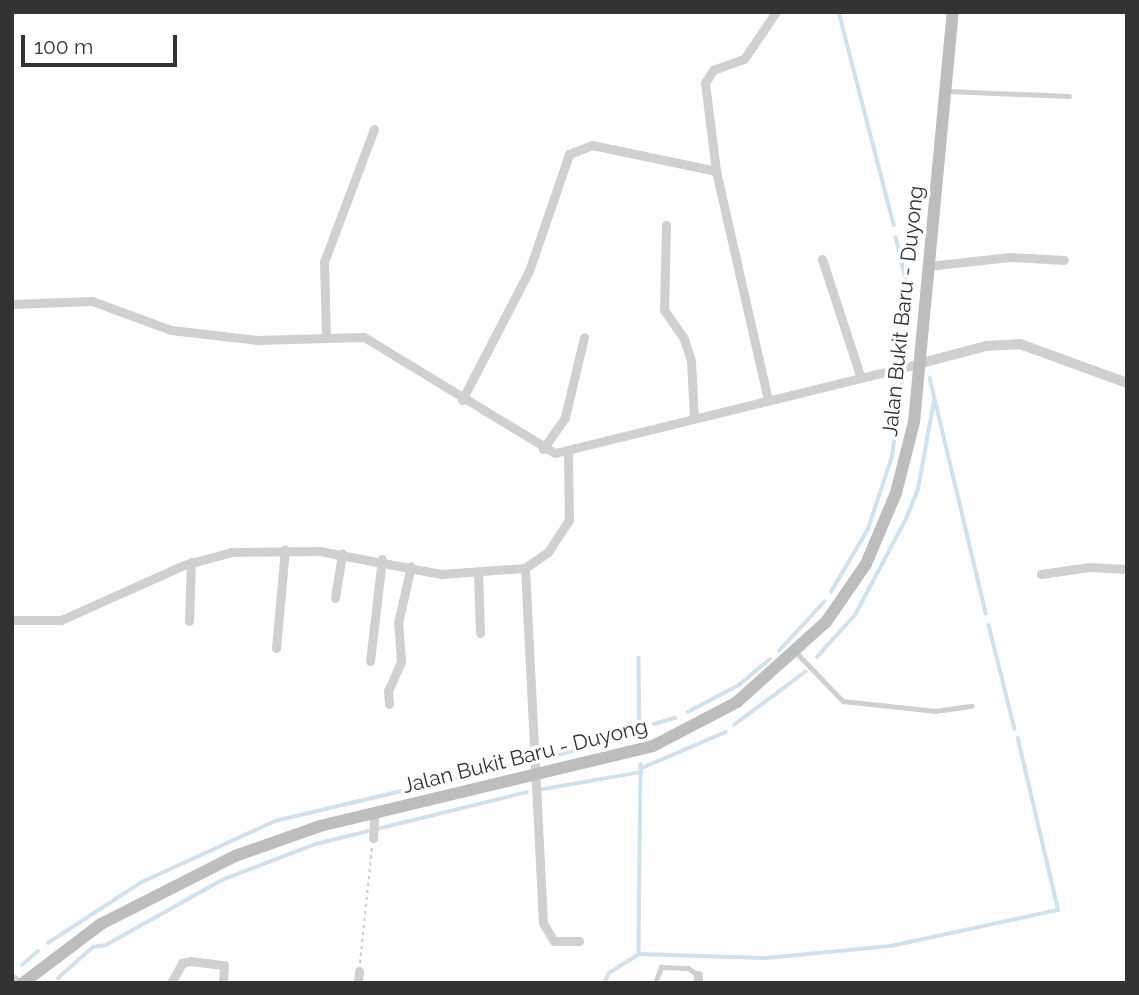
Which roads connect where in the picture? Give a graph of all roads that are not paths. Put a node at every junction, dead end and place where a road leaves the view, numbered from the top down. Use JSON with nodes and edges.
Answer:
{"nodes":[{"id":1,"x":776,"y":12,"type":"edge"},
{"id":2,"x":953,"y":12,"type":"edge"},
{"id":3,"x":947,"y":90,"type":"junction"},
{"id":4,"x":1069,"y":96,"type":"dead end"},
{"id":5,"x":373,"y":129,"type":"dead end"},
{"id":6,"x":716,"y":171,"type":"junction"},
{"id":7,"x":666,"y":225,"type":"dead end"},
{"id":8,"x":822,"y":260,"type":"dead end"},
{"id":9,"x":1064,"y":260,"type":"dead end"},
{"id":10,"x":928,"y":266,"type":"junction"},
{"id":11,"x":12,"y":304,"type":"edge"},
{"id":12,"x":326,"y":337,"type":"junction"},
{"id":13,"x":584,"y":337,"type":"dead end"},
{"id":14,"x":918,"y":364,"type":"junction"},
{"id":15,"x":861,"y":378,"type":"junction"},
{"id":16,"x":1127,"y":383,"type":"edge"},
{"id":17,"x":462,"y":400,"type":"junction"},
{"id":18,"x":768,"y":400,"type":"junction"},
{"id":19,"x":694,"y":419,"type":"junction"},
{"id":20,"x":544,"y":449,"type":"junction"},
{"id":21,"x":568,"y":454,"type":"junction"},
{"id":22,"x":285,"y":549,"type":"junction"},
{"id":23,"x":342,"y":554,"type":"junction"},
{"id":24,"x":382,"y":559,"type":"junction"},
{"id":25,"x":191,"y":562,"type":"junction"},
{"id":26,"x":411,"y":566,"type":"junction"},
{"id":27,"x":525,"y":568,"type":"junction"},
{"id":28,"x":1127,"y":569,"type":"edge"},
{"id":29,"x":478,"y":572,"type":"junction"},
{"id":30,"x":1041,"y":574,"type":"dead end"},
{"id":31,"x":335,"y":598,"type":"dead end"},
{"id":32,"x":12,"y":620,"type":"edge"},
{"id":33,"x":189,"y":621,"type":"dead end"},
{"id":34,"x":480,"y":633,"type":"dead end"},
{"id":35,"x":276,"y":648,"type":"dead end"},
{"id":36,"x":796,"y":652,"type":"junction"},
{"id":37,"x":370,"y":661,"type":"dead end"},
{"id":38,"x":389,"y":704,"type":"dead end"},
{"id":39,"x":972,"y":706,"type":"dead end"},
{"id":40,"x":531,"y":776,"type":"junction"},
{"id":41,"x":374,"y":819,"type":"junction"},
{"id":42,"x":373,"y":838,"type":"road end"},
{"id":43,"x":579,"y":942,"type":"dead end"},
{"id":44,"x":359,"y":971,"type":"road end"},
{"id":45,"x":12,"y":978,"type":"edge"},
{"id":46,"x":698,"y":979,"type":"edge"},
{"id":47,"x":21,"y":983,"type":"edge"},
{"id":48,"x":171,"y":983,"type":"edge"},
{"id":49,"x":223,"y":983,"type":"edge"},
{"id":50,"x":358,"y":983,"type":"edge"},
{"id":51,"x":655,"y":983,"type":"edge"}],
"edges":[{"from":1,"to":6,"type":"street"},
{"from":2,"to":3,"type":"main road","name":"Jalan Bukit Baru - Duyong"},
{"from":3,"to":4,"type":"lane"},
{"from":3,"to":10,"type":"main road","name":"Jalan Bukit Baru - Duyong"},
{"from":5,"to":12,"type":"street"},
{"from":6,"to":17,"type":"street"},
{"from":6,"to":18,"type":"street"},
{"from":7,"to":19,"type":"street"},
{"from":8,"to":15,"type":"street"},
{"from":9,"to":10,"type":"street"},
{"from":10,"to":14,"type":"main road","name":"Jalan Bukit Baru - Duyong"},
{"from":11,"to":12,"type":"street"},
{"from":12,"to":17,"type":"street"},
{"from":13,"to":20,"type":"street"},
{"from":14,"to":15,"type":"street"},
{"from":14,"to":16,"type":"street"},
{"from":14,"to":36,"type":"main road","name":"Jalan Bukit Baru - Duyong"},
{"from":15,"to":18,"type":"street"},
{"from":17,"to":20,"type":"street"},
{"from":18,"to":19,"type":"street"},
{"from":19,"to":21,"type":"street"},
{"from":20,"to":21,"type":"street"},
{"from":21,"to":27,"type":"street"},
{"from":22,"to":23,"type":"street"},
{"from":22,"to":25,"type":"street"},
{"from":22,"to":35,"type":"street"},
{"from":23,"to":24,"type":"street"},
{"from":23,"to":31,"type":"street"},
{"from":24,"to":26,"type":"street"},
{"from":24,"to":37,"type":"street"},
{"from":25,"to":32,"type":"street"},
{"from":25,"to":33,"type":"street"},
{"from":26,"to":29,"type":"street"},
{"from":26,"to":38,"type":"street"},
{"from":27,"to":29,"type":"street"},
{"from":27,"to":40,"type":"street"},
{"from":28,"to":30,"type":"street"},
{"from":29,"to":34,"type":"street"},
{"from":36,"to":39,"type":"lane"},
{"from":36,"to":40,"type":"main road","name":"Jalan Bukit Baru - Duyong"},
{"from":40,"to":41,"type":"main road","name":"Jalan Bukit Baru - Duyong"},
{"from":40,"to":43,"type":"street"},
{"from":41,"to":42,"type":"street"},
{"from":41,"to":47,"type":"main road","name":"Jalan Bukit Baru - Duyong"},
{"from":44,"to":50,"type":"street"},
{"from":45,"to":47,"type":"street"},
{"from":46,"to":51,"type":"lane"},
{"from":48,"to":49,"type":"street"}]}
